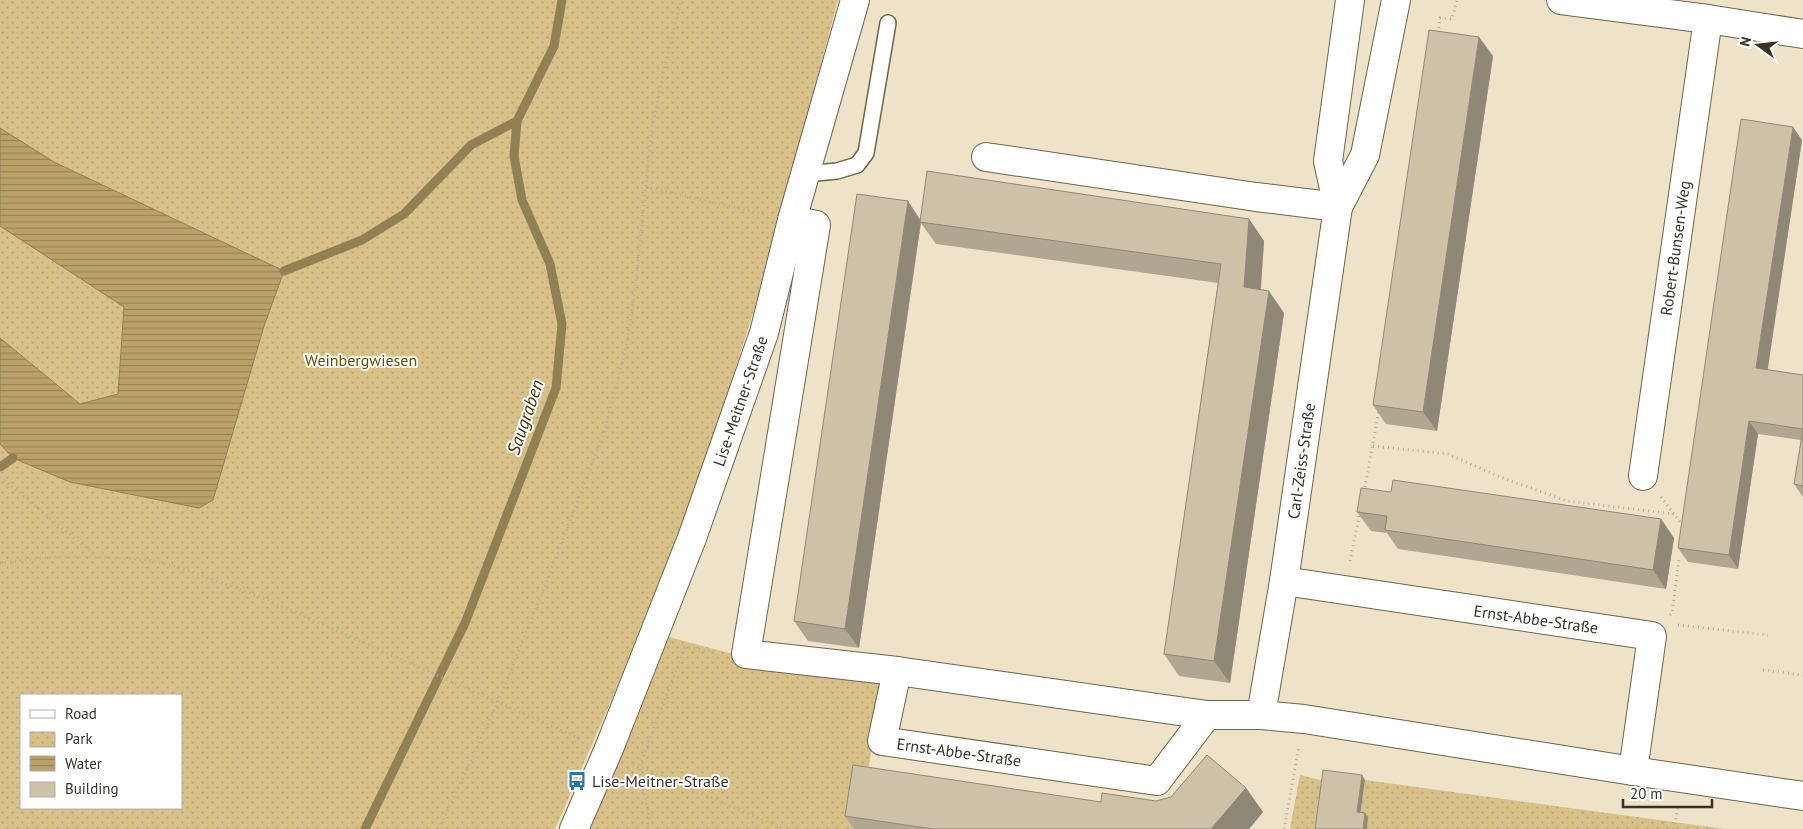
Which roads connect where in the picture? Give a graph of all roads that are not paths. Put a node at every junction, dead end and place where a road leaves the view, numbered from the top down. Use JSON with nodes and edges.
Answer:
{"nodes":[{"id":1,"x":855,"y":0,"type":"edge"},
{"id":2,"x":1350,"y":0,"type":"edge"},
{"id":3,"x":1396,"y":0,"type":"edge"},
{"id":4,"x":1561,"y":0,"type":"edge"},
{"id":5,"x":1708,"y":19,"type":"junction"},
{"id":6,"x":888,"y":23,"type":"dead end"},
{"id":7,"x":1803,"y":34,"type":"edge"},
{"id":8,"x":986,"y":158,"type":"dead end"},
{"id":9,"x":806,"y":174,"type":"junction"},
{"id":10,"x":1338,"y":207,"type":"junction"},
{"id":11,"x":792,"y":220,"type":"junction"},
{"id":12,"x":1643,"y":476,"type":"road end"},
{"id":13,"x":1284,"y":581,"type":"junction"},
{"id":14,"x":897,"y":672,"type":"junction"},
{"id":15,"x":1207,"y":715,"type":"junction"},
{"id":16,"x":1261,"y":715,"type":"junction"},
{"id":17,"x":1634,"y":771,"type":"junction"},
{"id":18,"x":1803,"y":796,"type":"edge"},
{"id":19,"x":574,"y":829,"type":"edge"}],
"edges":[{"from":1,"to":9,"type":"street","name":"Lise-Meitner-Straße"},
{"from":2,"to":10,"type":"street","name":"Carl-Zeiss-Straße"},
{"from":3,"to":10,"type":"street","name":"Carl-Zeiss-Straße"},
{"from":4,"to":5,"type":"street"},
{"from":5,"to":7,"type":"street"},
{"from":5,"to":12,"type":"street","name":"Robert-Bunsen-Weg"},
{"from":6,"to":9,"type":"lane"},
{"from":8,"to":10,"type":"street"},
{"from":9,"to":11,"type":"street","name":"Lise-Meitner-Straße"},
{"from":10,"to":13,"type":"street","name":"Carl-Zeiss-Straße"},
{"from":11,"to":14,"type":"street"},
{"from":11,"to":19,"type":"street","name":"Lise-Meitner-Straße"},
{"from":13,"to":16,"type":"street","name":"Carl-Zeiss-Straße"},
{"from":13,"to":17,"type":"street","name":"Ernst-Abbe-Straße"},
{"from":14,"to":15,"type":"street"},
{"from":14,"to":15,"type":"street","name":"Ernst-Abbe-Straße"},
{"from":15,"to":16,"type":"street"},
{"from":16,"to":17,"type":"street"},
{"from":17,"to":18,"type":"street"}]}
